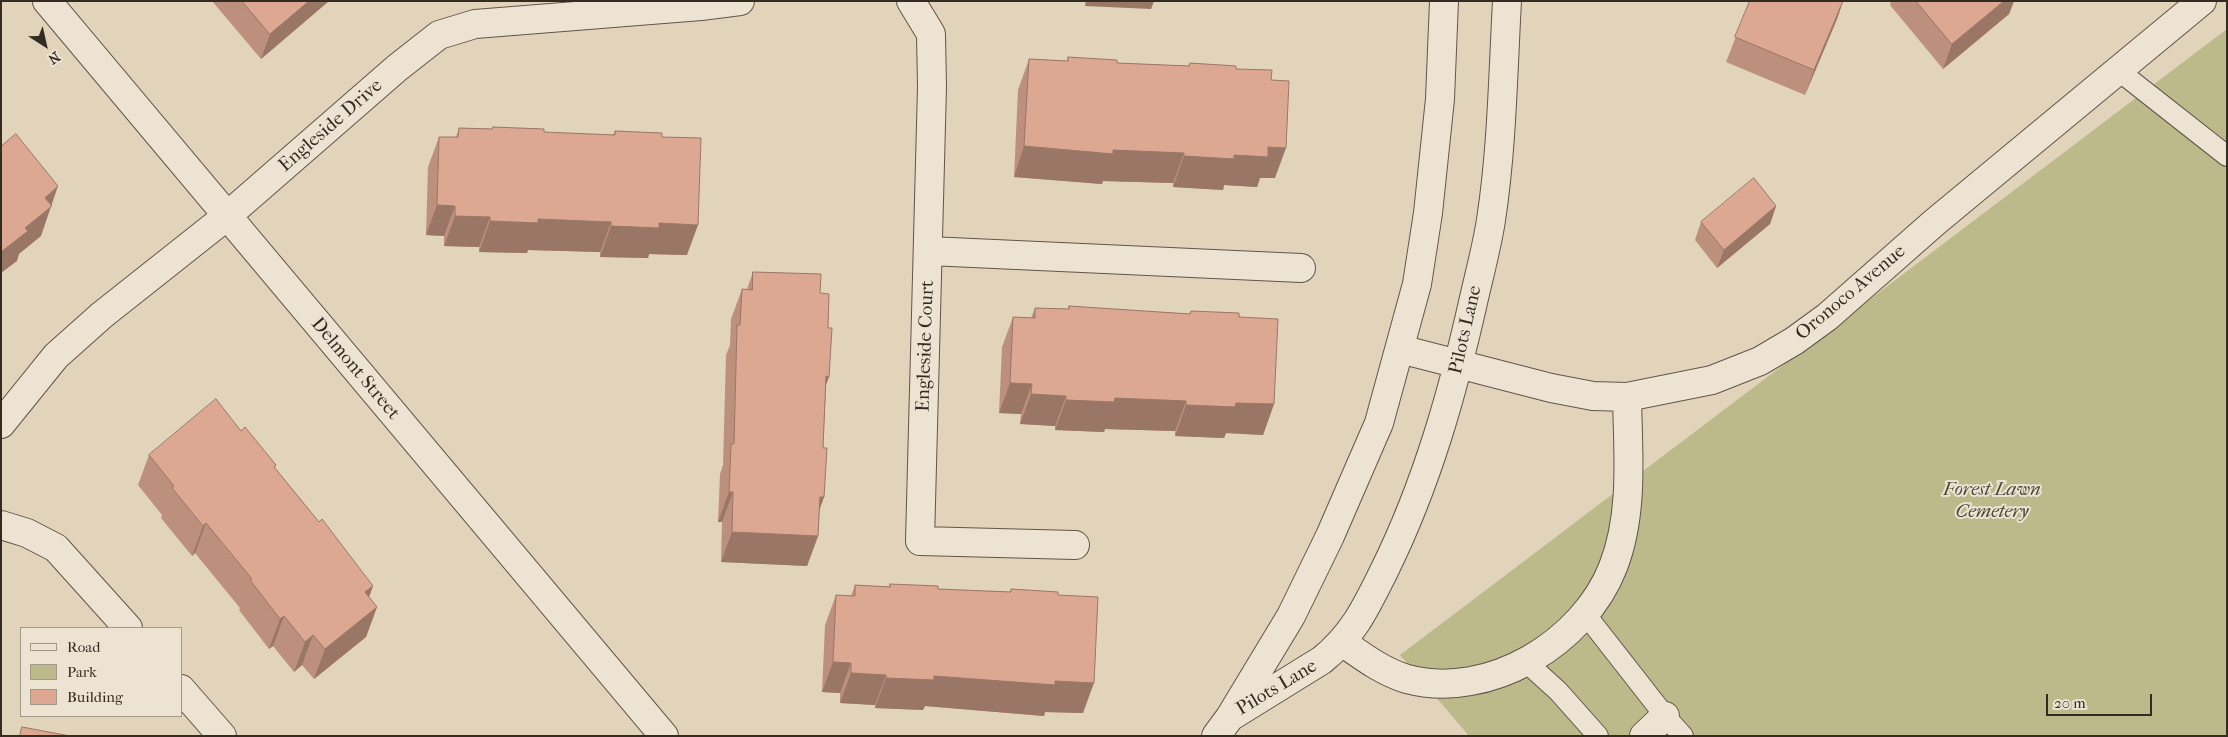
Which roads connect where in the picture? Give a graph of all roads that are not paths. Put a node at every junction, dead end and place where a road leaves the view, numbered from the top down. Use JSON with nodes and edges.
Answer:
{"nodes":[{"id":1,"x":47,"y":1,"type":"edge"},
{"id":2,"x":740,"y":1,"type":"edge"},
{"id":3,"x":911,"y":1,"type":"edge"},
{"id":4,"x":1444,"y":1,"type":"edge"},
{"id":5,"x":1507,"y":1,"type":"edge"},
{"id":6,"x":2202,"y":1,"type":"edge"},
{"id":7,"x":2118,"y":70,"type":"junction"},
{"id":8,"x":2227,"y":156,"type":"edge"},
{"id":9,"x":227,"y":216,"type":"junction"},
{"id":10,"x":929,"y":251,"type":"junction"},
{"id":11,"x":1301,"y":268,"type":"dead end"},
{"id":12,"x":1400,"y":349,"type":"junction"},
{"id":13,"x":1460,"y":363,"type":"junction"},
{"id":14,"x":1627,"y":398,"type":"junction"},
{"id":15,"x":1,"y":424,"type":"edge"},
{"id":16,"x":1,"y":525,"type":"edge"},
{"id":17,"x":1075,"y":545,"type":"dead end"},
{"id":18,"x":1586,"y":615,"type":"junction"},
{"id":19,"x":127,"y":627,"type":"edge"},
{"id":20,"x":1342,"y":642,"type":"junction"},
{"id":21,"x":1526,"y":662,"type":"junction"},
{"id":22,"x":182,"y":690,"type":"edge"},
{"id":23,"x":1665,"y":716,"type":"junction"},
{"id":24,"x":1223,"y":726,"type":"edge"},
{"id":25,"x":222,"y":736,"type":"edge"},
{"id":26,"x":664,"y":736,"type":"edge"},
{"id":27,"x":1598,"y":736,"type":"edge"},
{"id":28,"x":1644,"y":736,"type":"edge"},
{"id":29,"x":1683,"y":736,"type":"edge"}],
"edges":[{"from":1,"to":9,"type":"street","name":"Delmont Street"},
{"from":2,"to":9,"type":"street","name":"Engleside Drive"},
{"from":3,"to":10,"type":"street","name":"Engleside Court"},
{"from":4,"to":12,"type":"street","name":"Pilots Lane"},
{"from":5,"to":13,"type":"street","name":"Pilots Lane"},
{"from":6,"to":7,"type":"street","name":"Oronoco Avenue"},
{"from":7,"to":8,"type":"lane"},
{"from":7,"to":14,"type":"street","name":"Oronoco Avenue"},
{"from":9,"to":15,"type":"street","name":"Engleside Drive"},
{"from":9,"to":26,"type":"street","name":"Delmont Street"},
{"from":10,"to":11,"type":"street"},
{"from":10,"to":17,"type":"street","name":"Engleside Court"},
{"from":12,"to":13,"type":"street","name":"Oronoco Avenue"},
{"from":12,"to":24,"type":"street","name":"Pilots Lane"},
{"from":13,"to":14,"type":"street","name":"Oronoco Avenue"},
{"from":13,"to":20,"type":"street","name":"Pilots Lane"},
{"from":14,"to":18,"type":"street"},
{"from":16,"to":19,"type":"street"},
{"from":18,"to":21,"type":"street"},
{"from":18,"to":23,"type":"lane"},
{"from":20,"to":21,"type":"street"},
{"from":20,"to":24,"type":"street","name":"Pilots Lane"},
{"from":21,"to":27,"type":"lane"},
{"from":22,"to":25,"type":"street"},
{"from":23,"to":28,"type":"street"},
{"from":23,"to":29,"type":"lane"}]}
